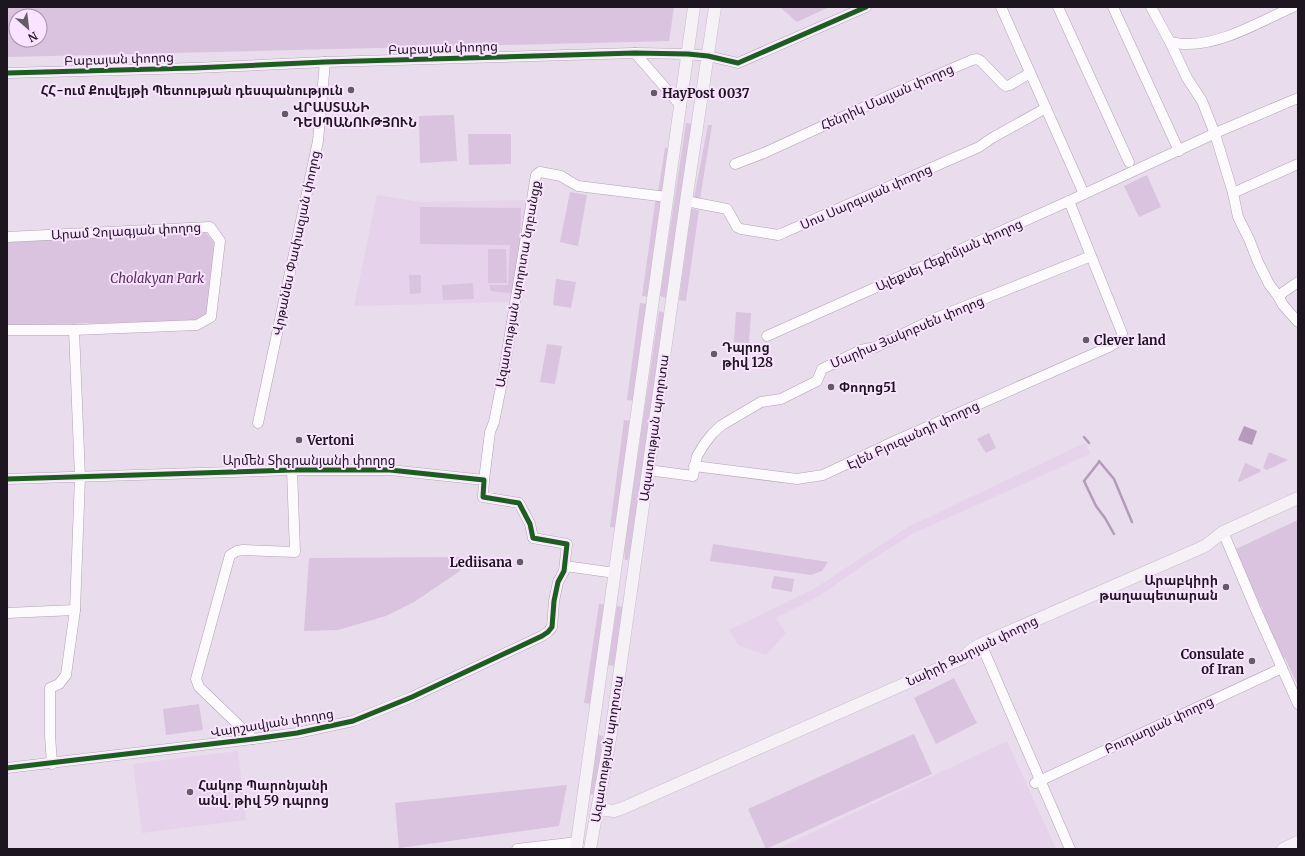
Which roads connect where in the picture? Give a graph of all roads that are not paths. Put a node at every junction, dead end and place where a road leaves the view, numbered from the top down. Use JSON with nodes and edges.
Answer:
{"nodes":[{"id":1,"x":694,"y":7,"type":"edge"},
{"id":2,"x":715,"y":7,"type":"edge"},
{"id":3,"x":866,"y":7,"type":"edge"},
{"id":4,"x":1001,"y":7,"type":"edge"},
{"id":5,"x":1058,"y":7,"type":"edge"},
{"id":6,"x":1113,"y":7,"type":"edge"},
{"id":7,"x":1150,"y":7,"type":"edge"},
{"id":8,"x":1293,"y":7,"type":"edge"},
{"id":9,"x":1170,"y":42,"type":"junction"},
{"id":10,"x":635,"y":53,"type":"junction"},
{"id":11,"x":688,"y":54,"type":"junction"},
{"id":12,"x":708,"y":56,"type":"junction"},
{"id":13,"x":325,"y":62,"type":"junction"},
{"id":14,"x":7,"y":73,"type":"edge"},
{"id":15,"x":1030,"y":73,"type":"junction"},
{"id":16,"x":1298,"y":98,"type":"edge"},
{"id":17,"x":681,"y":106,"type":"junction"},
{"id":18,"x":1046,"y":108,"type":"junction"},
{"id":19,"x":1215,"y":134,"type":"junction"},
{"id":20,"x":1179,"y":151,"type":"junction"},
{"id":21,"x":1129,"y":162,"type":"dead end"},
{"id":22,"x":735,"y":164,"type":"dead end"},
{"id":23,"x":1298,"y":164,"type":"edge"},
{"id":24,"x":1233,"y":193,"type":"junction"},
{"id":25,"x":1084,"y":194,"type":"junction"},
{"id":26,"x":667,"y":198,"type":"junction"},
{"id":27,"x":686,"y":201,"type":"junction"},
{"id":28,"x":1069,"y":201,"type":"junction"},
{"id":29,"x":7,"y":237,"type":"edge"},
{"id":30,"x":1091,"y":256,"type":"junction"},
{"id":31,"x":1298,"y":282,"type":"edge"},
{"id":32,"x":1278,"y":296,"type":"junction"},
{"id":33,"x":1298,"y":322,"type":"edge"},
{"id":34,"x":7,"y":330,"type":"edge"},
{"id":35,"x":74,"y":330,"type":"junction"},
{"id":36,"x":767,"y":336,"type":"dead end"},
{"id":37,"x":258,"y":423,"type":"dead end"},
{"id":38,"x":694,"y":466,"type":"junction"},
{"id":39,"x":292,"y":470,"type":"junction"},
{"id":40,"x":648,"y":470,"type":"junction"},
{"id":41,"x":80,"y":477,"type":"junction"},
{"id":42,"x":7,"y":479,"type":"edge"},
{"id":43,"x":484,"y":480,"type":"junction"},
{"id":44,"x":1298,"y":498,"type":"edge"},
{"id":45,"x":1298,"y":505,"type":"edge"},
{"id":46,"x":1224,"y":535,"type":"junction"},
{"id":47,"x":565,"y":566,"type":"junction"},
{"id":48,"x":615,"y":574,"type":"junction"},
{"id":49,"x":75,"y":610,"type":"junction"},
{"id":50,"x":7,"y":613,"type":"edge"},
{"id":51,"x":978,"y":645,"type":"junction"},
{"id":52,"x":1282,"y":668,"type":"junction"},
{"id":53,"x":1298,"y":704,"type":"edge"},
{"id":54,"x":594,"y":730,"type":"junction"},
{"id":55,"x":611,"y":733,"type":"junction"},
{"id":56,"x":253,"y":739,"type":"junction"},
{"id":57,"x":52,"y":764,"type":"junction"},
{"id":58,"x":7,"y":768,"type":"edge"},
{"id":59,"x":1037,"y":781,"type":"junction"},
{"id":60,"x":598,"y":809,"type":"junction"},
{"id":61,"x":1298,"y":842,"type":"edge"},
{"id":62,"x":577,"y":845,"type":"edge"},
{"id":63,"x":517,"y":849,"type":"edge"},
{"id":64,"x":590,"y":849,"type":"edge"},
{"id":65,"x":1064,"y":849,"type":"edge"},
{"id":66,"x":1070,"y":849,"type":"edge"},
{"id":67,"x":1283,"y":849,"type":"edge"}],
"edges":[{"from":1,"to":11,"type":"main road","name":"Ազատության պողոտա"},
{"from":2,"to":12,"type":"main road","name":"Ազատության պողոտա"},
{"from":3,"to":12,"type":"street","name":"Բաբայան փողոց"},
{"from":4,"to":15,"type":"street"},
{"from":5,"to":21,"type":"street"},
{"from":6,"to":20,"type":"street"},
{"from":7,"to":9,"type":"street"},
{"from":8,"to":9,"type":"street"},
{"from":9,"to":19,"type":"street"},
{"from":10,"to":11,"type":"street","name":"Բաբայան փողոց"},
{"from":10,"to":13,"type":"street","name":"Բաբայան փողոց"},
{"from":10,"to":17,"type":"street"},
{"from":11,"to":12,"type":"street","name":"Բաբայան փողոց"},
{"from":11,"to":17,"type":"main road","name":"Ազատության պողոտա"},
{"from":12,"to":27,"type":"main road","name":"Ազատության պողոտա"},
{"from":13,"to":14,"type":"street","name":"Բաբայան փողոց"},
{"from":13,"to":37,"type":"street","name":"Վրթանես Փափազյան փողոց"},
{"from":15,"to":18,"type":"street"},
{"from":15,"to":22,"type":"street","name":"Հենրիկ Մալյան փողոց"},
{"from":16,"to":19,"type":"street","name":"Ալեքսեյ Հեքիմյան փողոց"},
{"from":17,"to":26,"type":"main road","name":"Ազատության պողոտա"},
{"from":18,"to":25,"type":"street"},
{"from":18,"to":27,"type":"street","name":"Սոս Սարգսյան փողոց"},
{"from":19,"to":20,"type":"street","name":"Ալեքսեյ Հեքիմյան փողոց"},
{"from":19,"to":24,"type":"street"},
{"from":20,"to":25,"type":"street","name":"Ալեքսեյ Հեքիմյան փողոց"},
{"from":23,"to":24,"type":"street"},
{"from":24,"to":32,"type":"street"},
{"from":25,"to":28,"type":"street","name":"Ալեքսեյ Հեքիմյան փողոց"},
{"from":26,"to":43,"type":"street","name":"Ազատության պողոտա նրբանցք"},
{"from":26,"to":48,"type":"main road","name":"Ազատության պողոտա"},
{"from":27,"to":40,"type":"main road","name":"Ազատության պողոտա"},
{"from":28,"to":30,"type":"street"},
{"from":28,"to":36,"type":"street","name":"Ալեքսեյ Հեքիմյան փողոց"},
{"from":29,"to":35,"type":"street","name":"Արամ Չոլագյան փողոց"},
{"from":30,"to":38,"type":"street","name":"Մարիա Յակոբսեն փողոց"},
{"from":30,"to":38,"type":"street","name":"Էլեն Բյուզանդի փողոց"},
{"from":31,"to":32,"type":"street"},
{"from":32,"to":33,"type":"street"},
{"from":34,"to":35,"type":"street","name":"Արամ Չոլագյան փողոց"},
{"from":35,"to":41,"type":"street"},
{"from":38,"to":40,"type":"street","name":"Մարիա Յակոբսեն փողոց"},
{"from":39,"to":41,"type":"street","name":"Արմեն Տիգրանյանի փողոց"},
{"from":39,"to":43,"type":"street","name":"Արմեն Տիգրանյանի փողոց"},
{"from":39,"to":56,"type":"street"},
{"from":40,"to":55,"type":"main road","name":"Ազատության պողոտա"},
{"from":41,"to":42,"type":"street","name":"Արմեն Տիգրանյանի փողոց"},
{"from":41,"to":49,"type":"street"},
{"from":43,"to":47,"type":"street"},
{"from":44,"to":46,"type":"main road","name":"Նաիրի Զարյան փողոց"},
{"from":45,"to":46,"type":"main road","name":"Նաիրի Զարյան փողոց"},
{"from":46,"to":51,"type":"main road","name":"Նաիրի Զարյան փողոց"},
{"from":46,"to":52,"type":"street"},
{"from":47,"to":48,"type":"street"},
{"from":47,"to":56,"type":"street","name":"Վարշավյան փողոց"},
{"from":48,"to":54,"type":"main road","name":"Ազատության պողոտա"},
{"from":49,"to":50,"type":"street"},
{"from":49,"to":57,"type":"street"},
{"from":51,"to":59,"type":"street"},
{"from":51,"to":60,"type":"main road","name":"Նաիրի Զարյան փողոց"},
{"from":52,"to":53,"type":"street"},
{"from":52,"to":59,"type":"street","name":"Բուդաղյան փողոց"},
{"from":54,"to":55,"type":"main road"},
{"from":54,"to":62,"type":"main road","name":"Ազատության պողոտա"},
{"from":55,"to":60,"type":"main road","name":"Ազատության պողոտա"},
{"from":56,"to":57,"type":"street","name":"Վարշավյան փողոց"},
{"from":57,"to":58,"type":"street","name":"Վարշավյան փողոց"},
{"from":59,"to":65,"type":"street"},
{"from":59,"to":66,"type":"street"},
{"from":60,"to":64,"type":"main road","name":"Ազատության պողոտա"},
{"from":61,"to":67,"type":"main road"},
{"from":62,"to":63,"type":"street"}]}
